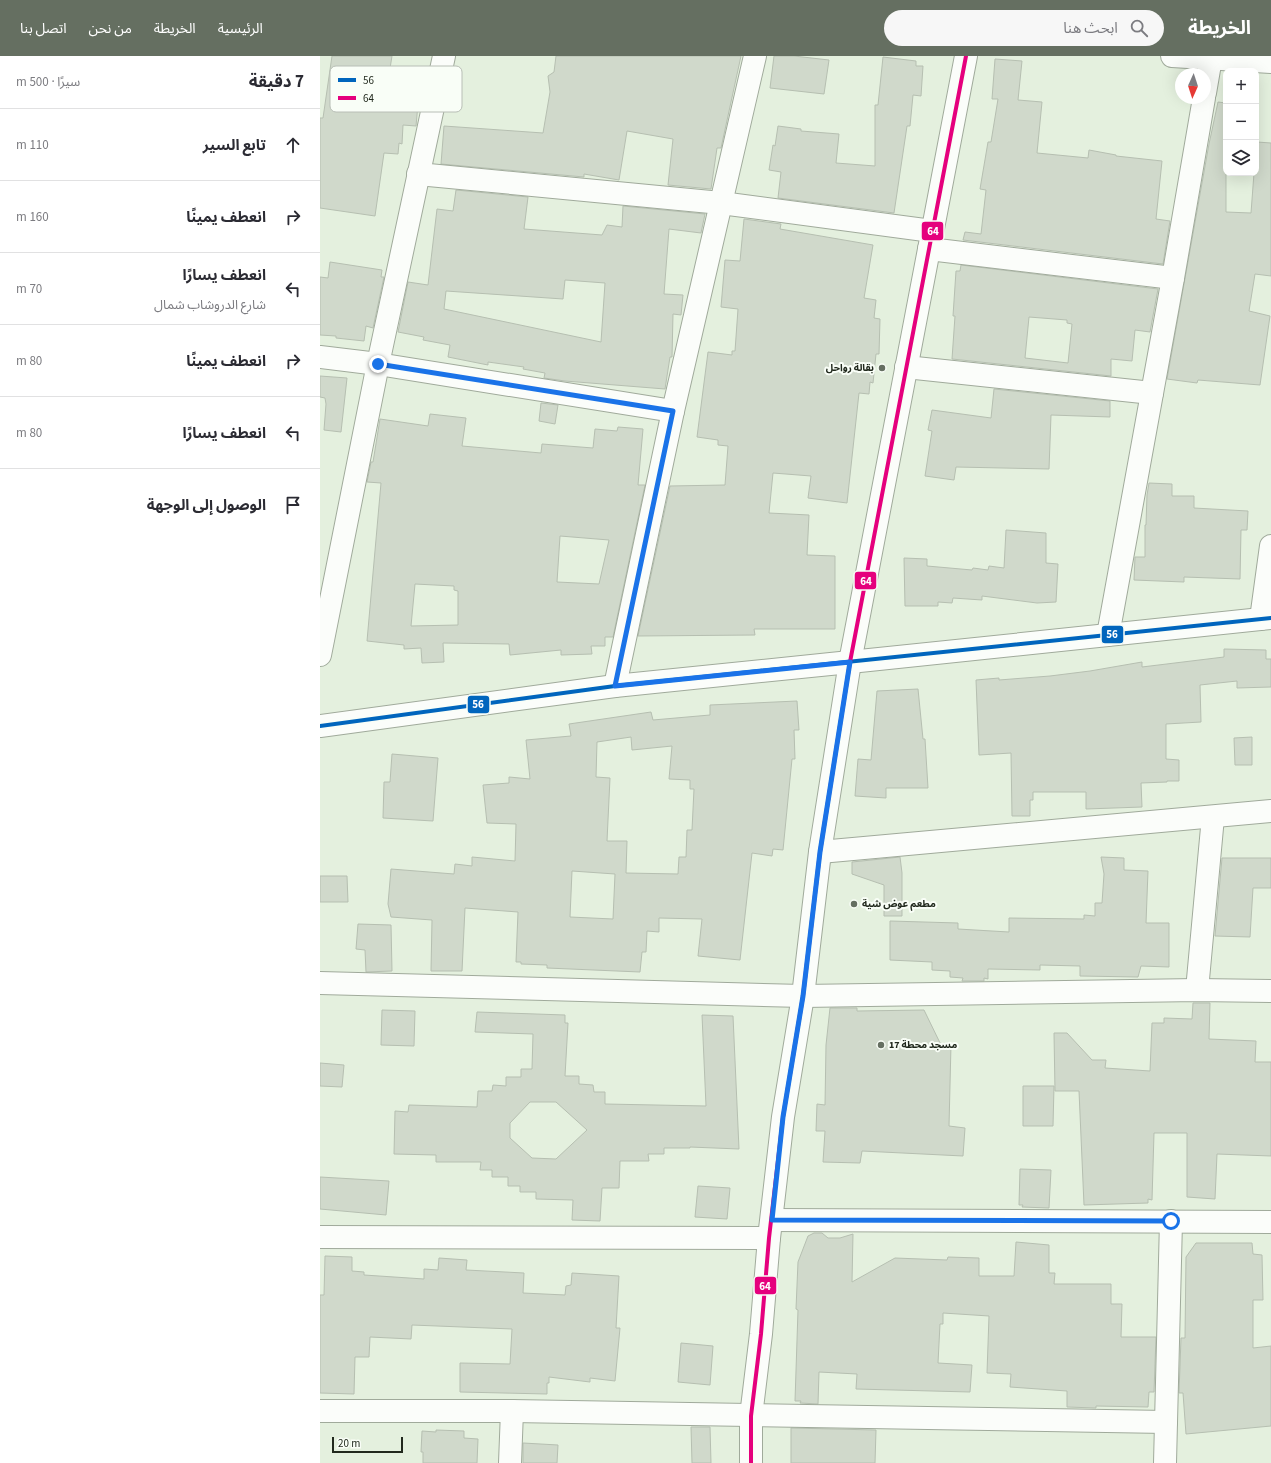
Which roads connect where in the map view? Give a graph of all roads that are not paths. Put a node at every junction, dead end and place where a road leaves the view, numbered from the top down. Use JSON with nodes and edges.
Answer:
{"nodes":[{"id":1,"x":444,"y":56,"type":"edge"},
{"id":2,"x":755,"y":56,"type":"edge"},
{"id":3,"x":966,"y":56,"type":"edge"},
{"id":4,"x":1172,"y":56,"type":"edge"},
{"id":5,"x":1211,"y":58,"type":"junction"},
{"id":6,"x":1271,"y":62,"type":"edge"},
{"id":7,"x":442,"y":66,"type":"edge"},
{"id":8,"x":1209,"y":68,"type":"edge"},
{"id":9,"x":1203,"y":104,"type":"edge"},
{"id":10,"x":432,"y":112,"type":"edge"},
{"id":11,"x":418,"y":174,"type":"junction"},
{"id":12,"x":721,"y":203,"type":"junction"},
{"id":13,"x":930,"y":240,"type":"junction"},
{"id":14,"x":1173,"y":278,"type":"junction"},
{"id":15,"x":320,"y":357,"type":"edge"},
{"id":16,"x":378,"y":364,"type":"junction"},
{"id":17,"x":906,"y":367,"type":"junction"},
{"id":18,"x":1152,"y":393,"type":"junction"},
{"id":19,"x":673,"y":411,"type":"junction"},
{"id":20,"x":1271,"y":546,"type":"edge"},
{"id":21,"x":1266,"y":619,"type":"edge"},
{"id":22,"x":1108,"y":635,"type":"junction"},
{"id":23,"x":320,"y":655,"type":"edge"},
{"id":24,"x":850,"y":662,"type":"junction"},
{"id":25,"x":615,"y":686,"type":"junction"},
{"id":26,"x":320,"y":726,"type":"edge"},
{"id":27,"x":1271,"y":811,"type":"edge"},
{"id":28,"x":1213,"y":816,"type":"junction"},
{"id":29,"x":820,"y":852,"type":"junction"},
{"id":30,"x":320,"y":984,"type":"edge"},
{"id":31,"x":1197,"y":990,"type":"junction"},
{"id":32,"x":1271,"y":991,"type":"edge"},
{"id":33,"x":803,"y":996,"type":"junction"},
{"id":34,"x":1171,"y":1221,"type":"junction"},
{"id":35,"x":1271,"y":1222,"type":"edge"},
{"id":36,"x":771,"y":1229,"type":"junction"},
{"id":37,"x":320,"y":1237,"type":"edge"},
{"id":38,"x":320,"y":1411,"type":"edge"},
{"id":39,"x":512,"y":1411,"type":"junction"},
{"id":40,"x":751,"y":1416,"type":"junction"},
{"id":41,"x":1166,"y":1422,"type":"junction"},
{"id":42,"x":510,"y":1463,"type":"edge"},
{"id":43,"x":751,"y":1463,"type":"edge"},
{"id":44,"x":1165,"y":1463,"type":"edge"}],
"edges":[{"from":1,"to":7,"type":"street"},
{"from":2,"to":12,"type":"street"},
{"from":3,"to":13,"type":"street"},
{"from":4,"to":5,"type":"street"},
{"from":5,"to":6,"type":"street"},
{"from":5,"to":8,"type":"street"},
{"from":9,"to":14,"type":"street"},
{"from":10,"to":11,"type":"street"},
{"from":11,"to":12,"type":"street"},
{"from":11,"to":16,"type":"street"},
{"from":12,"to":13,"type":"street"},
{"from":12,"to":19,"type":"street"},
{"from":13,"to":14,"type":"street"},
{"from":13,"to":17,"type":"street"},
{"from":14,"to":18,"type":"street"},
{"from":15,"to":16,"type":"street"},
{"from":16,"to":19,"type":"street"},
{"from":16,"to":23,"type":"street"},
{"from":17,"to":18,"type":"street"},
{"from":17,"to":24,"type":"street"},
{"from":18,"to":22,"type":"street"},
{"from":19,"to":25,"type":"street"},
{"from":20,"to":21,"type":"street"},
{"from":21,"to":22,"type":"street"},
{"from":22,"to":24,"type":"street"},
{"from":24,"to":25,"type":"street"},
{"from":24,"to":29,"type":"street"},
{"from":25,"to":26,"type":"street"},
{"from":27,"to":28,"type":"street"},
{"from":28,"to":29,"type":"street"},
{"from":28,"to":31,"type":"street"},
{"from":29,"to":33,"type":"street"},
{"from":30,"to":33,"type":"street"},
{"from":31,"to":32,"type":"street"},
{"from":31,"to":33,"type":"street"},
{"from":33,"to":36,"type":"street"},
{"from":34,"to":35,"type":"street"},
{"from":34,"to":36,"type":"street"},
{"from":34,"to":41,"type":"street"},
{"from":36,"to":37,"type":"street"},
{"from":36,"to":40,"type":"street"},
{"from":38,"to":39,"type":"street"},
{"from":39,"to":40,"type":"street"},
{"from":39,"to":42,"type":"street"},
{"from":40,"to":41,"type":"street"},
{"from":40,"to":43,"type":"street"},
{"from":41,"to":44,"type":"street"}]}
